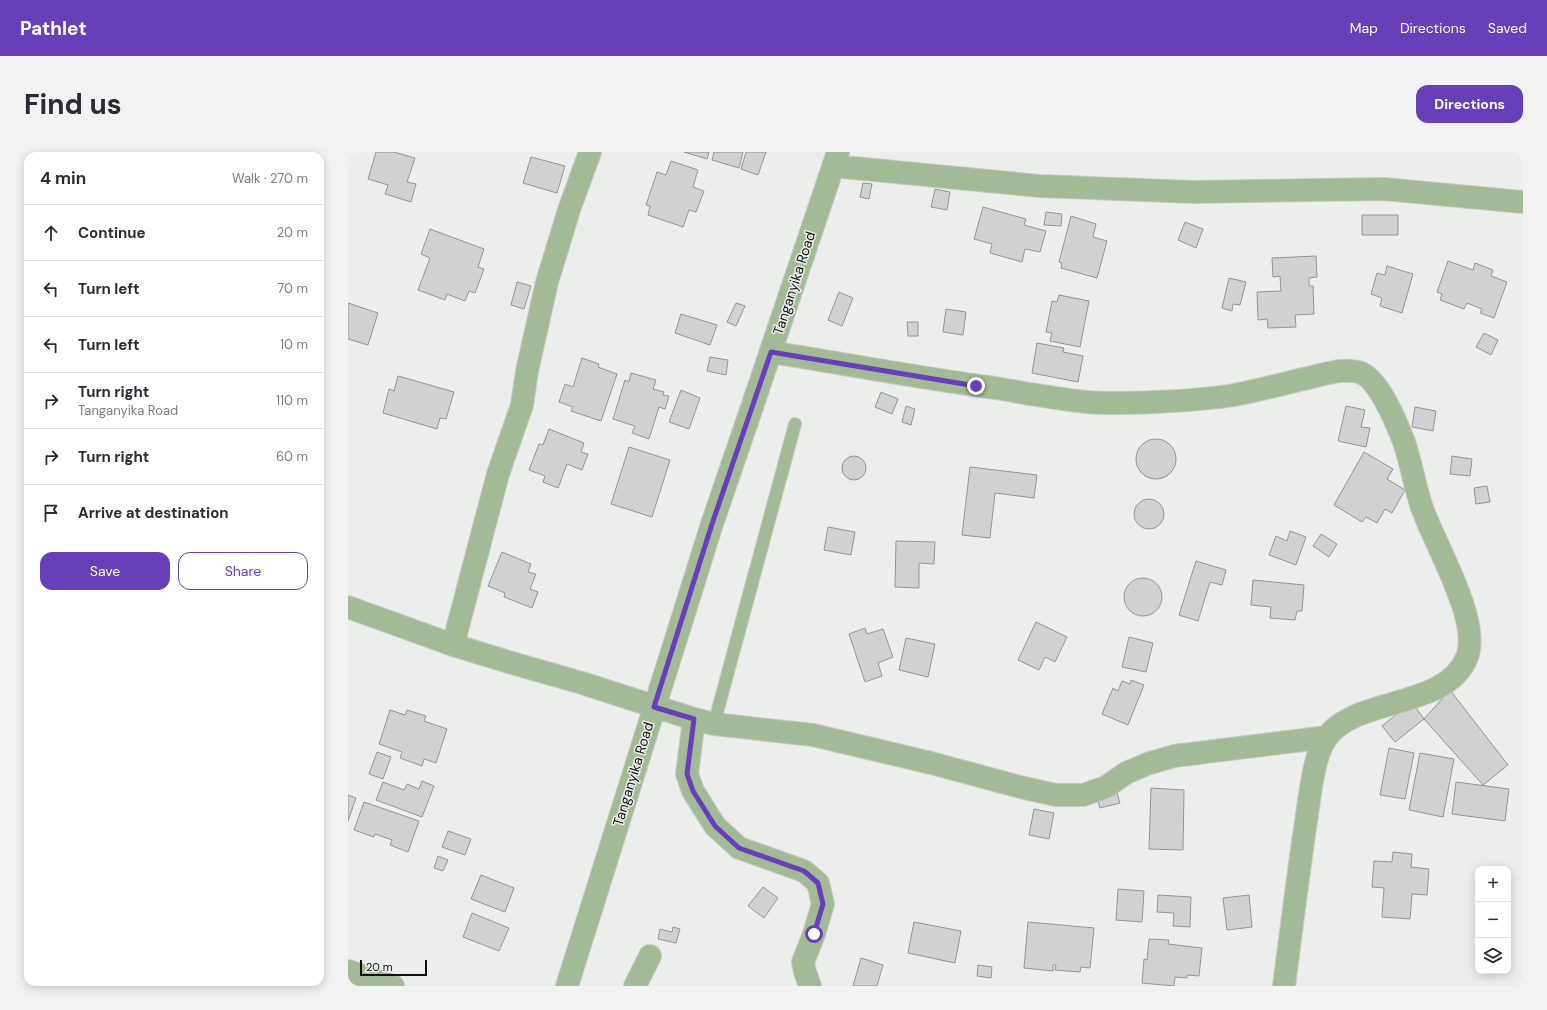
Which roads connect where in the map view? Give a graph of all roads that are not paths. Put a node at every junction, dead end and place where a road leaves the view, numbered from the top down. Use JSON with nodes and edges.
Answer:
{"nodes":[{"id":1,"x":590,"y":152,"type":"edge"},
{"id":2,"x":835,"y":159,"type":"edge"},
{"id":3,"x":1523,"y":202,"type":"edge"},
{"id":4,"x":771,"y":352,"type":"junction"},
{"id":5,"x":795,"y":424,"type":"dead end"},
{"id":6,"x":348,"y":608,"type":"edge"},
{"id":7,"x":452,"y":645,"type":"junction"},
{"id":8,"x":654,"y":707,"type":"junction"},
{"id":9,"x":704,"y":722,"type":"junction"},
{"id":10,"x":1326,"y":737,"type":"junction"},
{"id":11,"x":650,"y":956,"type":"dead end"},
{"id":12,"x":348,"y":971,"type":"edge"},
{"id":13,"x":393,"y":986,"type":"edge"},
{"id":14,"x":567,"y":986,"type":"edge"},
{"id":15,"x":635,"y":986,"type":"edge"},
{"id":16,"x":810,"y":986,"type":"edge"},
{"id":17,"x":1284,"y":986,"type":"edge"}],
"edges":[{"from":1,"to":7,"type":"street"},
{"from":2,"to":3,"type":"street"},
{"from":2,"to":4,"type":"street","name":"Tanganyika Road"},
{"from":4,"to":8,"type":"street","name":"Tanganyika Road"},
{"from":4,"to":10,"type":"street"},
{"from":5,"to":9,"type":"lane"},
{"from":6,"to":7,"type":"street"},
{"from":7,"to":8,"type":"street"},
{"from":8,"to":9,"type":"street"},
{"from":8,"to":14,"type":"street","name":"Tanganyika Road"},
{"from":9,"to":10,"type":"street"},
{"from":9,"to":16,"type":"street"},
{"from":10,"to":17,"type":"street"},
{"from":11,"to":15,"type":"street"},
{"from":12,"to":13,"type":"street"}]}
